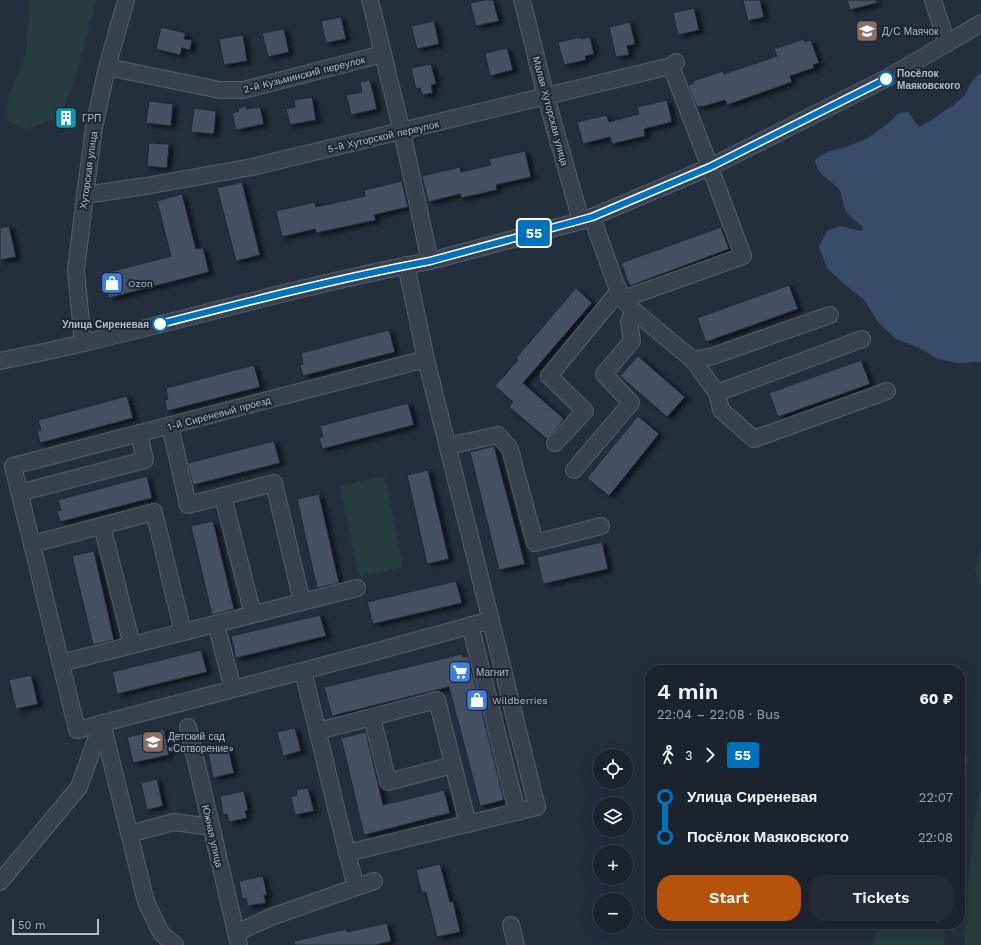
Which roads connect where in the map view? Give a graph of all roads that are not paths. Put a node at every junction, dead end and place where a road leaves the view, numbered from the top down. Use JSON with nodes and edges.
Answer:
{"nodes":[{"id":1,"x":126,"y":0,"type":"edge"},
{"id":2,"x":370,"y":0,"type":"edge"},
{"id":3,"x":522,"y":0,"type":"edge"},
{"id":4,"x":932,"y":0,"type":"edge"},
{"id":5,"x":981,"y":23,"type":"edge"},
{"id":6,"x":947,"y":44,"type":"junction"},
{"id":7,"x":383,"y":54,"type":"junction"},
{"id":8,"x":107,"y":66,"type":"junction"},
{"id":9,"x":546,"y":97,"type":"junction"},
{"id":10,"x":402,"y":132,"type":"junction"},
{"id":11,"x":710,"y":167,"type":"junction"},
{"id":12,"x":85,"y":195,"type":"junction"},
{"id":13,"x":587,"y":219,"type":"junction"},
{"id":14,"x":430,"y":261,"type":"junction"},
{"id":15,"x":406,"y":265,"type":"junction"},
{"id":16,"x":625,"y":300,"type":"junction"},
{"id":17,"x":830,"y":315,"type":"dead end"},
{"id":18,"x":862,"y":339,"type":"dead end"},
{"id":19,"x":83,"y":343,"type":"junction"},
{"id":20,"x":426,"y":359,"type":"junction"},
{"id":21,"x":693,"y":360,"type":"junction"},
{"id":22,"x":0,"y":361,"type":"edge"},
{"id":23,"x":887,"y":392,"type":"dead end"},
{"id":24,"x":717,"y":393,"type":"junction"},
{"id":25,"x":170,"y":425,"type":"junction"},
{"id":26,"x":139,"y":433,"type":"junction"},
{"id":27,"x":555,"y":443,"type":"dead end"},
{"id":28,"x":448,"y":446,"type":"junction"},
{"id":29,"x":574,"y":470,"type":"dead end"},
{"id":30,"x":19,"y":493,"type":"junction"},
{"id":31,"x":223,"y":497,"type":"junction"},
{"id":32,"x":102,"y":526,"type":"junction"},
{"id":33,"x":601,"y":526,"type":"dead end"},
{"id":34,"x":32,"y":544,"type":"junction"},
{"id":35,"x":357,"y":588,"type":"dead end"},
{"id":36,"x":302,"y":602,"type":"junction"},
{"id":37,"x":253,"y":614,"type":"junction"},
{"id":38,"x":491,"y":620,"type":"junction"},
{"id":39,"x":216,"y":624,"type":"junction"},
{"id":40,"x":470,"y":625,"type":"junction"},
{"id":41,"x":183,"y":632,"type":"junction"},
{"id":42,"x":132,"y":645,"type":"junction"},
{"id":43,"x":61,"y":663,"type":"junction"},
{"id":44,"x":303,"y":671,"type":"junction"},
{"id":45,"x":233,"y":689,"type":"junction"},
{"id":46,"x":372,"y":717,"type":"junction"},
{"id":47,"x":102,"y":723,"type":"junction"},
{"id":48,"x":188,"y":727,"type":"dead end"},
{"id":49,"x":318,"y":730,"type":"junction"},
{"id":50,"x":453,"y":765,"type":"junction"},
{"id":51,"x":518,"y":812,"type":"junction"},
{"id":52,"x":468,"y":824,"type":"junction"},
{"id":53,"x":211,"y":826,"type":"junction"},
{"id":54,"x":129,"y":834,"type":"junction"},
{"id":55,"x":347,"y":853,"type":"junction"},
{"id":56,"x":374,"y":881,"type":"dead end"},
{"id":57,"x":0,"y":882,"type":"edge"},
{"id":58,"x":356,"y":887,"type":"junction"},
{"id":59,"x":511,"y":925,"type":"dead end"},
{"id":60,"x":237,"y":939,"type":"edge"},
{"id":61,"x":175,"y":945,"type":"edge"},
{"id":62,"x":516,"y":945,"type":"edge"}],
"edges":[{"from":1,"to":8,"type":"street","name":"Хуторская улица"},
{"from":2,"to":7,"type":"street"},
{"from":3,"to":9,"type":"street","name":"Малая Хуторская улица"},
{"from":4,"to":6,"type":"street"},
{"from":5,"to":6,"type":"street"},
{"from":6,"to":11,"type":"street"},
{"from":7,"to":8,"type":"street","name":"2-й Кузьминский переулок"},
{"from":7,"to":10,"type":"street"},
{"from":8,"to":12,"type":"street","name":"Хуторская улица"},
{"from":9,"to":10,"type":"street","name":"5-й Хуторской переулок"},
{"from":9,"to":11,"type":"street","name":"5-й Хуторской переулок"},
{"from":9,"to":13,"type":"street","name":"Малая Хуторская улица"},
{"from":10,"to":12,"type":"street","name":"5-й Хуторской переулок"},
{"from":10,"to":14,"type":"street"},
{"from":11,"to":13,"type":"street"},
{"from":11,"to":16,"type":"street"},
{"from":12,"to":19,"type":"street","name":"Хуторская улица"},
{"from":13,"to":14,"type":"street"},
{"from":13,"to":16,"type":"street","name":"Малая Хуторская улица"},
{"from":14,"to":15,"type":"street"},
{"from":15,"to":19,"type":"street"},
{"from":15,"to":20,"type":"street"},
{"from":16,"to":21,"type":"street"},
{"from":16,"to":27,"type":"street"},
{"from":16,"to":29,"type":"street"},
{"from":17,"to":21,"type":"street"},
{"from":18,"to":24,"type":"street"},
{"from":19,"to":22,"type":"street"},
{"from":20,"to":25,"type":"street","name":"1-й Сиреневый проезд"},
{"from":20,"to":28,"type":"street"},
{"from":21,"to":24,"type":"street"},
{"from":23,"to":24,"type":"street"},
{"from":25,"to":26,"type":"street","name":"1-й Сиреневый проезд"},
{"from":25,"to":31,"type":"street"},
{"from":26,"to":30,"type":"street","name":"1-й Сиреневый проезд"},
{"from":26,"to":30,"type":"street"},
{"from":28,"to":33,"type":"street"},
{"from":28,"to":38,"type":"street"},
{"from":30,"to":34,"type":"street"},
{"from":31,"to":36,"type":"street"},
{"from":31,"to":37,"type":"street"},
{"from":32,"to":34,"type":"street"},
{"from":32,"to":41,"type":"street"},
{"from":32,"to":42,"type":"street"},
{"from":34,"to":43,"type":"street"},
{"from":35,"to":36,"type":"street"},
{"from":36,"to":37,"type":"street"},
{"from":37,"to":39,"type":"street"},
{"from":38,"to":40,"type":"street"},
{"from":38,"to":51,"type":"street"},
{"from":39,"to":41,"type":"street"},
{"from":39,"to":45,"type":"street"},
{"from":40,"to":44,"type":"street"},
{"from":40,"to":51,"type":"street"},
{"from":41,"to":42,"type":"street"},
{"from":42,"to":43,"type":"street"},
{"from":43,"to":47,"type":"street"},
{"from":44,"to":45,"type":"street"},
{"from":44,"to":49,"type":"street"},
{"from":45,"to":47,"type":"street"},
{"from":46,"to":49,"type":"street"},
{"from":46,"to":50,"type":"street"},
{"from":46,"to":50,"type":"street"},
{"from":47,"to":54,"type":"street"},
{"from":47,"to":57,"type":"street"},
{"from":48,"to":53,"type":"street","name":"Южная улица"},
{"from":49,"to":55,"type":"street"},
{"from":50,"to":52,"type":"street"},
{"from":51,"to":52,"type":"street"},
{"from":52,"to":55,"type":"street"},
{"from":53,"to":54,"type":"street"},
{"from":53,"to":60,"type":"street","name":"Южная улица"},
{"from":54,"to":61,"type":"street"},
{"from":55,"to":58,"type":"street"},
{"from":56,"to":58,"type":"street"},
{"from":58,"to":60,"type":"street"},
{"from":59,"to":62,"type":"street"}]}
